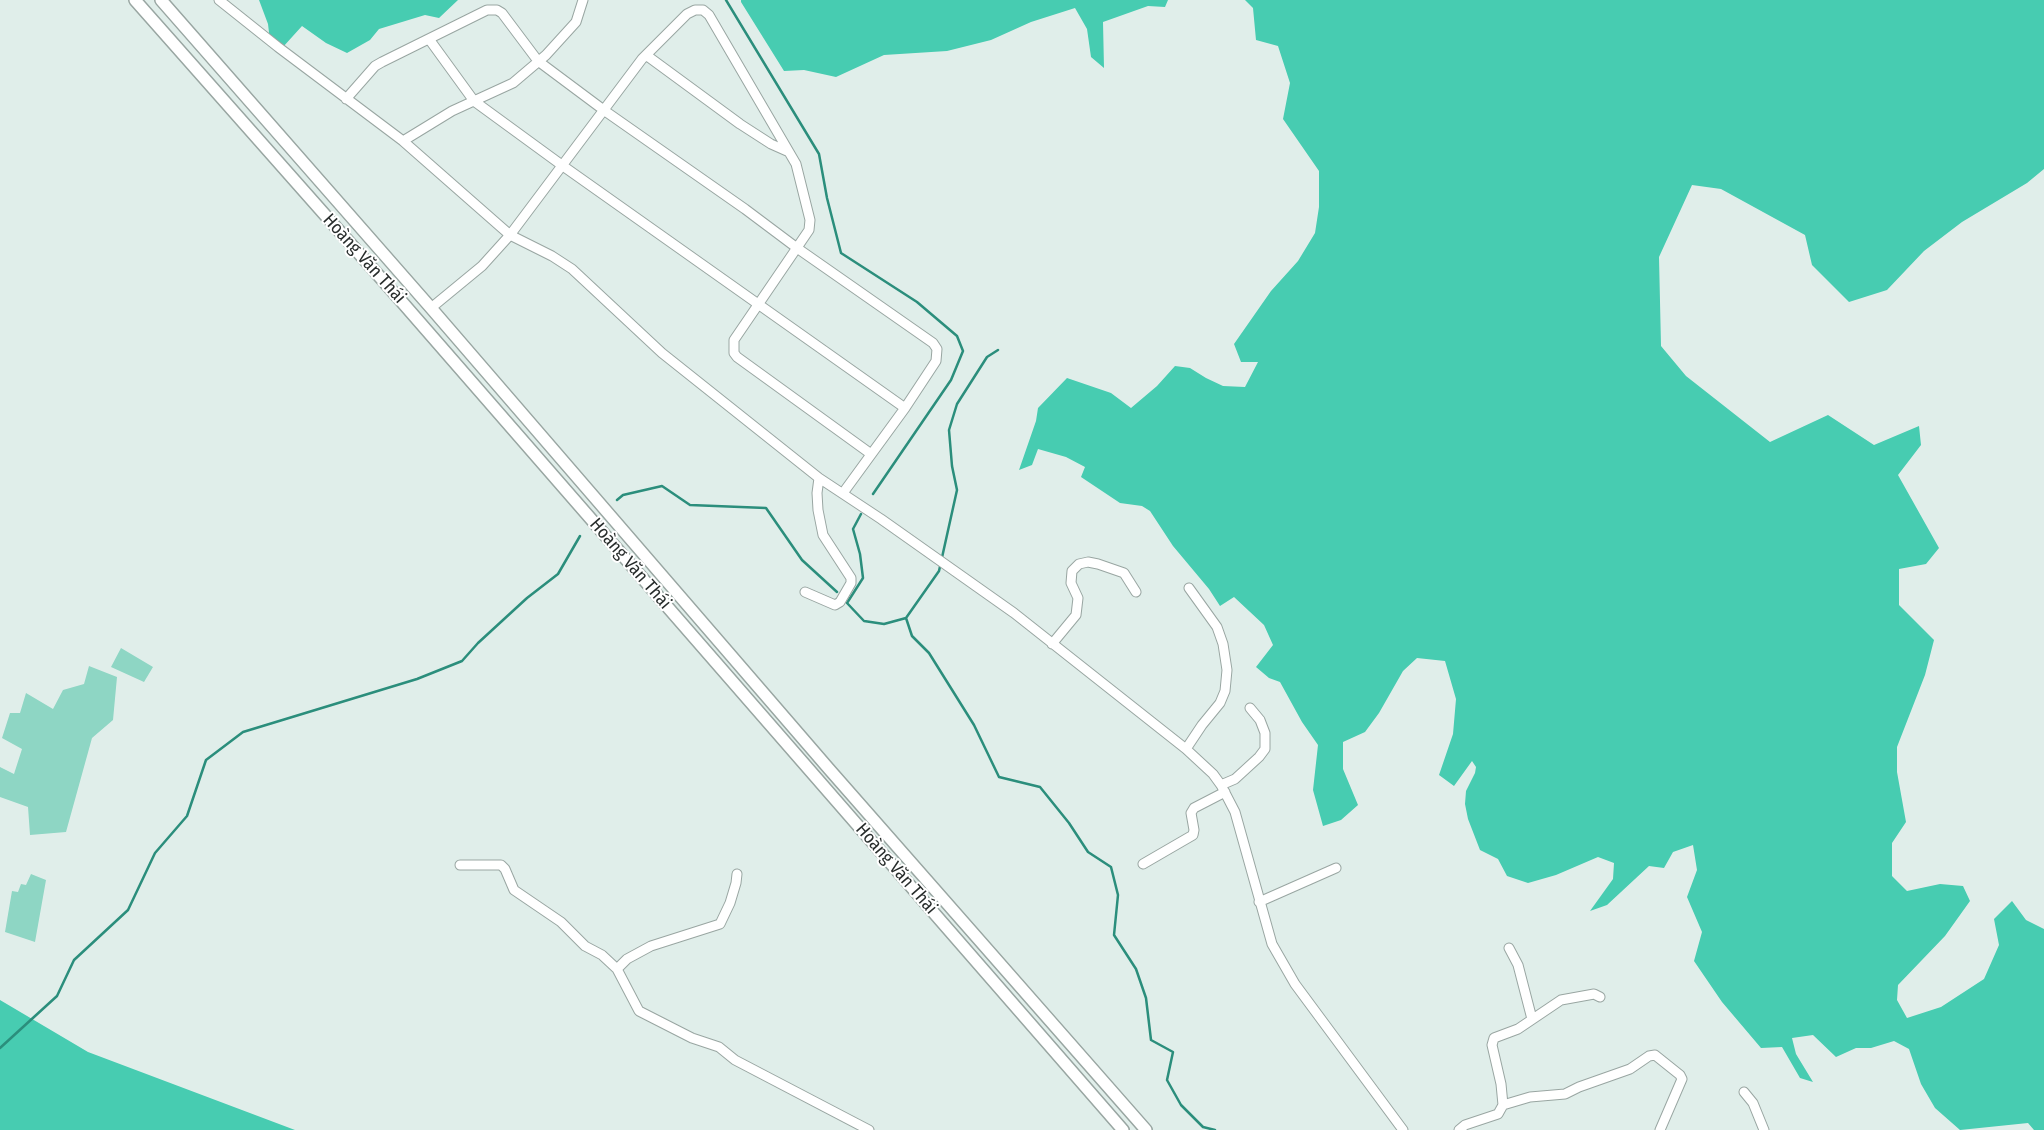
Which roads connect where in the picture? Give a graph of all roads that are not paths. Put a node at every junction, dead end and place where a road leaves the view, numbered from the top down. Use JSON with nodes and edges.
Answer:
{"nodes":[{"id":1,"x":135,"y":0,"type":"edge"},
{"id":2,"x":161,"y":0,"type":"edge"},
{"id":3,"x":219,"y":0,"type":"edge"},
{"id":4,"x":583,"y":0,"type":"edge"},
{"id":5,"x":429,"y":39,"type":"junction"},
{"id":6,"x":646,"y":55,"type":"junction"},
{"id":7,"x":538,"y":61,"type":"junction"},
{"id":8,"x":346,"y":99,"type":"junction"},
{"id":9,"x":474,"y":101,"type":"junction"},
{"id":10,"x":605,"y":111,"type":"junction"},
{"id":11,"x":402,"y":141,"type":"junction"},
{"id":12,"x":789,"y":152,"type":"junction"},
{"id":13,"x":563,"y":166,"type":"junction"},
{"id":14,"x":510,"y":235,"type":"junction"},
{"id":15,"x":797,"y":248,"type":"junction"},
{"id":16,"x":758,"y":305,"type":"junction"},
{"id":17,"x":431,"y":308,"type":"junction"},
{"id":18,"x":418,"y":320,"type":"junction"},
{"id":19,"x":905,"y":408,"type":"junction"},
{"id":20,"x":871,"y":454,"type":"junction"},
{"id":21,"x":819,"y":478,"type":"junction"},
{"id":22,"x":842,"y":494,"type":"junction"},
{"id":23,"x":1189,"y":588,"type":"dead end"},
{"id":24,"x":805,"y":592,"type":"dead end"},
{"id":25,"x":1136,"y":592,"type":"dead end"},
{"id":26,"x":1052,"y":644,"type":"junction"},
{"id":27,"x":1250,"y":708,"type":"dead end"},
{"id":28,"x":1186,"y":749,"type":"junction"},
{"id":29,"x":1223,"y":788,"type":"junction"},
{"id":30,"x":1143,"y":864,"type":"dead end"},
{"id":31,"x":460,"y":865,"type":"dead end"},
{"id":32,"x":1336,"y":868,"type":"dead end"},
{"id":33,"x":736,"y":874,"type":"dead end"},
{"id":34,"x":1259,"y":902,"type":"junction"},
{"id":35,"x":1509,"y":948,"type":"dead end"},
{"id":36,"x":617,"y":969,"type":"junction"},
{"id":37,"x":1600,"y":996,"type":"dead end"},
{"id":38,"x":1532,"y":1019,"type":"junction"},
{"id":39,"x":1744,"y":1092,"type":"dead end"},
{"id":40,"x":1503,"y":1105,"type":"junction"},
{"id":41,"x":869,"y":1130,"type":"edge"},
{"id":42,"x":1123,"y":1130,"type":"edge"},
{"id":43,"x":1146,"y":1130,"type":"edge"},
{"id":44,"x":1403,"y":1130,"type":"edge"},
{"id":45,"x":1459,"y":1130,"type":"edge"},
{"id":46,"x":1660,"y":1130,"type":"edge"},
{"id":47,"x":1764,"y":1130,"type":"edge"}],
"edges":[{"from":1,"to":18,"type":"main road","name":"Hoàng Văn Thái"},
{"from":2,"to":17,"type":"main road","name":"Hoàng Văn Thái"},
{"from":3,"to":8,"type":"street"},
{"from":4,"to":7,"type":"street"},
{"from":5,"to":7,"type":"street"},
{"from":5,"to":8,"type":"street"},
{"from":5,"to":9,"type":"street"},
{"from":6,"to":10,"type":"street"},
{"from":6,"to":12,"type":"street"},
{"from":6,"to":12,"type":"street"},
{"from":7,"to":9,"type":"street"},
{"from":7,"to":10,"type":"street"},
{"from":8,"to":11,"type":"street"},
{"from":9,"to":11,"type":"street"},
{"from":9,"to":13,"type":"street"},
{"from":10,"to":13,"type":"street"},
{"from":10,"to":15,"type":"street"},
{"from":11,"to":14,"type":"street"},
{"from":12,"to":15,"type":"street"},
{"from":13,"to":14,"type":"street"},
{"from":13,"to":16,"type":"street"},
{"from":14,"to":17,"type":"street"},
{"from":14,"to":21,"type":"street"},
{"from":15,"to":16,"type":"street"},
{"from":15,"to":19,"type":"street"},
{"from":16,"to":19,"type":"street"},
{"from":16,"to":20,"type":"street"},
{"from":17,"to":18,"type":"main road"},
{"from":17,"to":43,"type":"main road","name":"Hoàng Văn Thái"},
{"from":18,"to":42,"type":"main road","name":"Hoàng Văn Thái"},
{"from":19,"to":20,"type":"street"},
{"from":20,"to":22,"type":"street"},
{"from":21,"to":22,"type":"street"},
{"from":21,"to":24,"type":"street"},
{"from":22,"to":26,"type":"street"},
{"from":23,"to":28,"type":"street"},
{"from":25,"to":26,"type":"street"},
{"from":26,"to":28,"type":"street"},
{"from":27,"to":29,"type":"street"},
{"from":28,"to":29,"type":"street"},
{"from":29,"to":30,"type":"street"},
{"from":29,"to":34,"type":"street"},
{"from":31,"to":36,"type":"street"},
{"from":32,"to":34,"type":"street"},
{"from":33,"to":36,"type":"street"},
{"from":34,"to":44,"type":"street"},
{"from":35,"to":38,"type":"street"},
{"from":36,"to":41,"type":"street"},
{"from":37,"to":38,"type":"street"},
{"from":38,"to":40,"type":"street"},
{"from":39,"to":47,"type":"street"},
{"from":40,"to":45,"type":"street"},
{"from":40,"to":46,"type":"street"}]}
